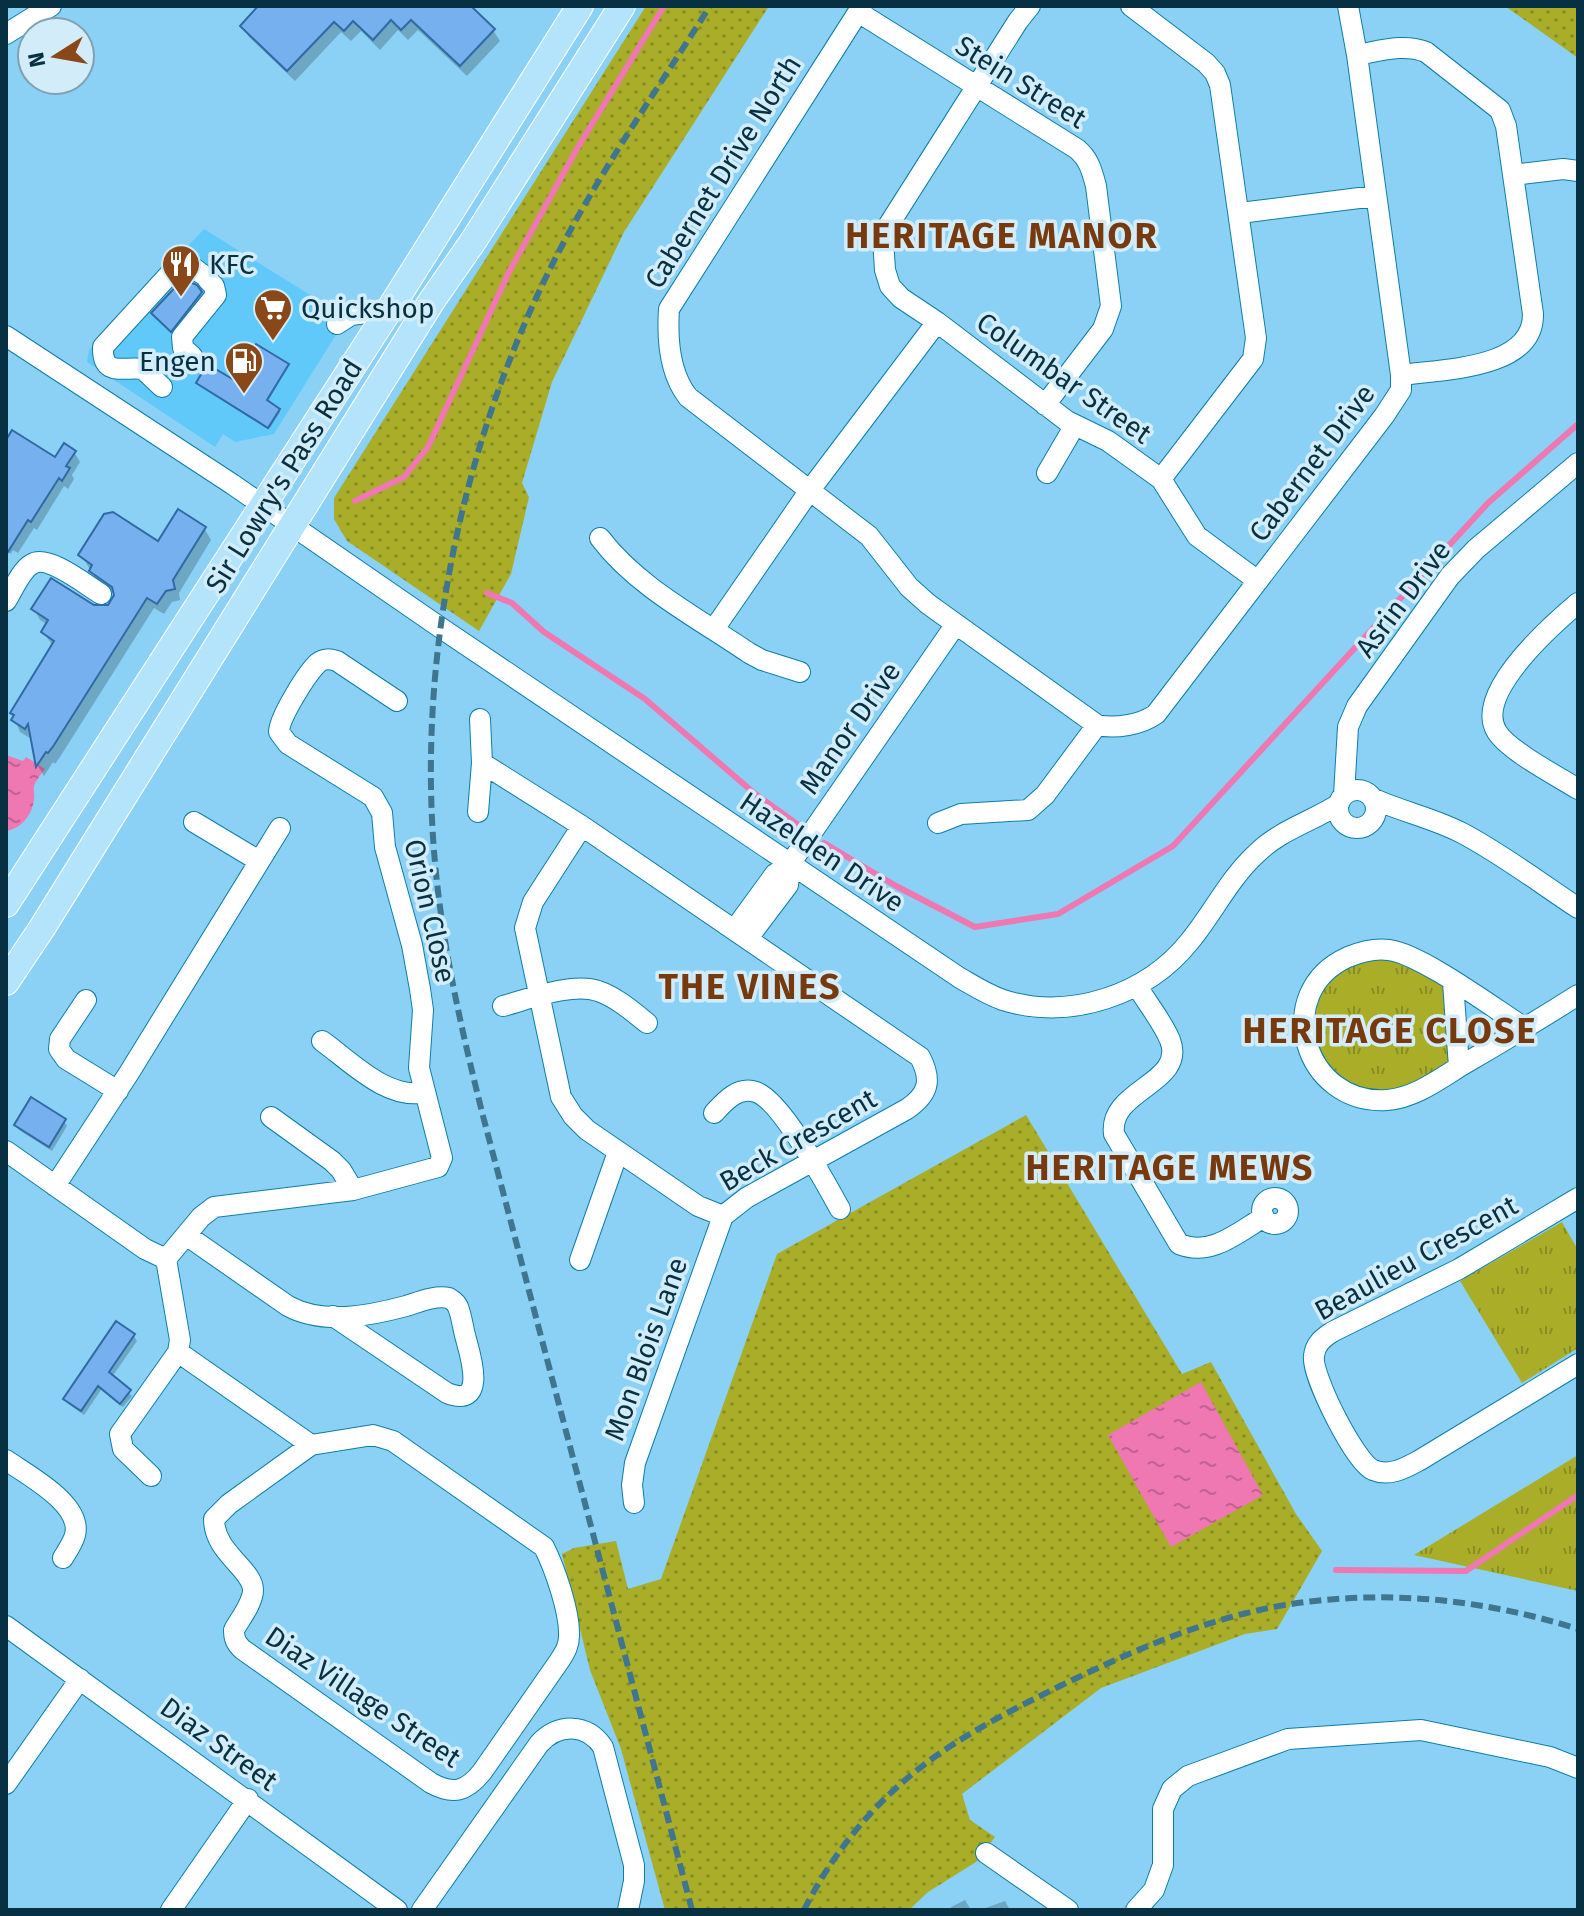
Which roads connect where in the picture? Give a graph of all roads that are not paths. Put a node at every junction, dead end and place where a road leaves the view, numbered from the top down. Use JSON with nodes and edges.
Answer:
{"nodes":[{"id":1,"x":51,"y":6,"type":"edge"},
{"id":2,"x":580,"y":6,"type":"edge"},
{"id":3,"x":622,"y":6,"type":"edge"},
{"id":4,"x":1030,"y":6,"type":"edge"},
{"id":5,"x":1131,"y":6,"type":"edge"},
{"id":6,"x":1348,"y":6,"type":"edge"},
{"id":7,"x":860,"y":9,"type":"edge"},
{"id":8,"x":6,"y":34,"type":"edge"},
{"id":9,"x":1357,"y":55,"type":"junction"},
{"id":10,"x":977,"y":87,"type":"junction"},
{"id":11,"x":1578,"y":171,"type":"edge"},
{"id":12,"x":1513,"y":175,"type":"junction"},
{"id":13,"x":1375,"y":196,"type":"junction"},
{"id":14,"x":1240,"y":213,"type":"junction"},
{"id":15,"x":389,"y":310,"type":"junction"},
{"id":16,"x":937,"y":322,"type":"junction"},
{"id":17,"x":337,"y":324,"type":"dead end"},
{"id":18,"x":6,"y":336,"type":"edge"},
{"id":19,"x":192,"y":356,"type":"dead end"},
{"id":20,"x":1401,"y":375,"type":"junction"},
{"id":21,"x":162,"y":387,"type":"dead end"},
{"id":22,"x":1045,"y":405,"type":"junction"},
{"id":23,"x":1075,"y":425,"type":"junction"},
{"id":24,"x":1578,"y":463,"type":"edge"},
{"id":25,"x":1047,"y":473,"type":"dead end"},
{"id":26,"x":1161,"y":479,"type":"junction"},
{"id":27,"x":810,"y":490,"type":"junction"},
{"id":28,"x":262,"y":506,"type":"junction"},
{"id":29,"x":291,"y":526,"type":"junction"},
{"id":30,"x":600,"y":538,"type":"dead end"},
{"id":31,"x":1258,"y":581,"type":"junction"},
{"id":32,"x":101,"y":594,"type":"dead end"},
{"id":33,"x":6,"y":601,"type":"edge"},
{"id":34,"x":1578,"y":603,"type":"edge"},
{"id":35,"x":956,"y":624,"type":"junction"},
{"id":36,"x":714,"y":629,"type":"junction"},
{"id":37,"x":800,"y":672,"type":"dead end"},
{"id":38,"x":397,"y":701,"type":"dead end"},
{"id":39,"x":480,"y":719,"type":"dead end"},
{"id":40,"x":1097,"y":725,"type":"junction"},
{"id":41,"x":482,"y":763,"type":"junction"},
{"id":42,"x":1578,"y":789,"type":"edge"},
{"id":43,"x":1352,"y":801,"type":"junction"},
{"id":44,"x":478,"y":812,"type":"dead end"},
{"id":45,"x":1404,"y":812,"type":"junction"},
{"id":46,"x":1373,"y":820,"type":"junction"},
{"id":47,"x":194,"y":822,"type":"dead end"},
{"id":48,"x":938,"y":823,"type":"dead end"},
{"id":49,"x":582,"y":826,"type":"junction"},
{"id":50,"x":280,"y":828,"type":"dead end"},
{"id":51,"x":259,"y":861,"type":"junction"},
{"id":52,"x":790,"y":864,"type":"junction"},
{"id":53,"x":6,"y":904,"type":"edge"},
{"id":54,"x":1578,"y":908,"type":"edge"},
{"id":55,"x":742,"y":933,"type":"junction"},
{"id":56,"x":6,"y":982,"type":"edge"},
{"id":57,"x":1453,"y":982,"type":"junction"},
{"id":58,"x":1137,"y":986,"type":"junction"},
{"id":59,"x":1578,"y":995,"type":"edge"},
{"id":60,"x":540,"y":996,"type":"junction"},
{"id":61,"x":86,"y":1000,"type":"dead end"},
{"id":62,"x":503,"y":1006,"type":"dead end"},
{"id":63,"x":647,"y":1023,"type":"dead end"},
{"id":64,"x":1525,"y":1028,"type":"junction"},
{"id":65,"x":322,"y":1041,"type":"dead end"},
{"id":66,"x":1459,"y":1067,"type":"junction"},
{"id":67,"x":118,"y":1091,"type":"junction"},
{"id":68,"x":425,"y":1092,"type":"junction"},
{"id":69,"x":714,"y":1113,"type":"dead end"},
{"id":70,"x":271,"y":1117,"type":"dead end"},
{"id":71,"x":6,"y":1151,"type":"edge"},
{"id":72,"x":618,"y":1152,"type":"junction"},
{"id":73,"x":813,"y":1160,"type":"junction"},
{"id":74,"x":55,"y":1186,"type":"junction"},
{"id":75,"x":353,"y":1190,"type":"junction"},
{"id":76,"x":1578,"y":1198,"type":"edge"},
{"id":77,"x":840,"y":1209,"type":"dead end"},
{"id":78,"x":723,"y":1216,"type":"junction"},
{"id":79,"x":1264,"y":1217,"type":"dead end"},
{"id":80,"x":186,"y":1235,"type":"junction"},
{"id":81,"x":166,"y":1259,"type":"junction"},
{"id":82,"x":580,"y":1260,"type":"dead end"},
{"id":83,"x":333,"y":1316,"type":"junction"},
{"id":84,"x":178,"y":1352,"type":"junction"},
{"id":85,"x":1578,"y":1364,"type":"edge"},
{"id":86,"x":311,"y":1445,"type":"junction"},
{"id":87,"x":6,"y":1460,"type":"edge"},
{"id":88,"x":151,"y":1476,"type":"dead end"},
{"id":89,"x":634,"y":1503,"type":"dead end"},
{"id":90,"x":63,"y":1558,"type":"dead end"},
{"id":91,"x":6,"y":1626,"type":"edge"},
{"id":92,"x":80,"y":1679,"type":"junction"},
{"id":93,"x":1578,"y":1768,"type":"edge"},
{"id":94,"x":6,"y":1784,"type":"edge"},
{"id":95,"x":248,"y":1799,"type":"junction"},
{"id":96,"x":986,"y":1853,"type":"dead end"},
{"id":97,"x":171,"y":1910,"type":"edge"},
{"id":98,"x":397,"y":1910,"type":"edge"},
{"id":99,"x":422,"y":1910,"type":"edge"},
{"id":100,"x":628,"y":1910,"type":"edge"},
{"id":101,"x":1068,"y":1910,"type":"edge"},
{"id":102,"x":1136,"y":1910,"type":"edge"}],
"edges":[{"from":1,"to":8,"type":"street"},
{"from":2,"to":15,"type":"main road","name":"Sir Lowry's Pass Road"},
{"from":3,"to":29,"type":"main road","name":"Sir Lowry's Pass Road"},
{"from":4,"to":10,"type":"street","name":"Columbar Street"},
{"from":5,"to":14,"type":"street","name":"Columbar Street"},
{"from":6,"to":9,"type":"street","name":"Cabernet Drive"},
{"from":7,"to":10,"type":"street","name":"Stein Street"},
{"from":7,"to":27,"type":"street","name":"Cabernet Drive North"},
{"from":9,"to":12,"type":"street"},
{"from":9,"to":13,"type":"street","name":"Cabernet Drive"},
{"from":10,"to":16,"type":"street","name":"Columbar Street"},
{"from":10,"to":22,"type":"street","name":"Stein Street"},
{"from":11,"to":12,"type":"street"},
{"from":12,"to":20,"type":"street"},
{"from":13,"to":14,"type":"street"},
{"from":13,"to":20,"type":"street","name":"Cabernet Drive"},
{"from":14,"to":26,"type":"street","name":"Columbar Street"},
{"from":15,"to":17,"type":"street"},
{"from":15,"to":28,"type":"main road","name":"Sir Lowry's Pass Road"},
{"from":16,"to":22,"type":"street","name":"Columbar Street"},
{"from":16,"to":27,"type":"street"},
{"from":18,"to":28,"type":"street","name":"Hazelden Drive"},
{"from":19,"to":21,"type":"street"},
{"from":20,"to":31,"type":"street","name":"Cabernet Drive"},
{"from":22,"to":23,"type":"street","name":"Columbar Street"},
{"from":23,"to":25,"type":"street"},
{"from":23,"to":26,"type":"street","name":"Columbar Street"},
{"from":24,"to":43,"type":"street","name":"Asrin Drive"},
{"from":26,"to":31,"type":"street","name":"Columbar Street"},
{"from":27,"to":35,"type":"street"},
{"from":27,"to":36,"type":"street"},
{"from":28,"to":29,"type":"street","name":"Hazelden Drive"},
{"from":28,"to":53,"type":"main road","name":"Sir Lowry's Pass Road"},
{"from":29,"to":52,"type":"street","name":"Hazelden Drive"},
{"from":29,"to":56,"type":"main road","name":"Sir Lowry's Pass Road"},
{"from":30,"to":36,"type":"street"},
{"from":31,"to":40,"type":"street","name":"Cabernet Drive"},
{"from":32,"to":33,"type":"street"},
{"from":34,"to":42,"type":"street"},
{"from":35,"to":40,"type":"street"},
{"from":35,"to":52,"type":"street","name":"Manor Drive"},
{"from":36,"to":37,"type":"street"},
{"from":38,"to":68,"type":"street","name":"Orion Close"},
{"from":39,"to":41,"type":"street"},
{"from":40,"to":48,"type":"street"},
{"from":41,"to":44,"type":"street"},
{"from":41,"to":49,"type":"street"},
{"from":43,"to":45,"type":"street","name":"Hazelden Drive"},
{"from":43,"to":46,"type":"street","name":"Asrin Drive"},
{"from":43,"to":46,"type":"street"},
{"from":43,"to":58,"type":"street","name":"Hazelden Drive"},
{"from":45,"to":46,"type":"street"},
{"from":45,"to":54,"type":"street","name":"Hazelden Drive"},
{"from":47,"to":51,"type":"street"},
{"from":49,"to":55,"type":"street","name":"Beck Crescent"},
{"from":49,"to":60,"type":"street","name":"Beck Crescent"},
{"from":50,"to":51,"type":"street"},
{"from":51,"to":67,"type":"street"},
{"from":52,"to":55,"type":"street"},
{"from":52,"to":58,"type":"street","name":"Hazelden Drive"},
{"from":55,"to":73,"type":"street","name":"Beck Crescent"},
{"from":57,"to":64,"type":"street"},
{"from":57,"to":66,"type":"street"},
{"from":57,"to":66,"type":"street"},
{"from":58,"to":79,"type":"street"},
{"from":59,"to":64,"type":"street"},
{"from":60,"to":62,"type":"street"},
{"from":60,"to":63,"type":"street"},
{"from":60,"to":72,"type":"street","name":"Beck Crescent"},
{"from":61,"to":67,"type":"street"},
{"from":64,"to":66,"type":"street"},
{"from":65,"to":68,"type":"street"},
{"from":67,"to":74,"type":"street"},
{"from":68,"to":75,"type":"street","name":"Orion Close"},
{"from":69,"to":73,"type":"street"},
{"from":70,"to":75,"type":"street"},
{"from":71,"to":74,"type":"street"},
{"from":72,"to":78,"type":"street","name":"Beck Crescent"},
{"from":72,"to":82,"type":"street"},
{"from":73,"to":77,"type":"street"},
{"from":73,"to":78,"type":"street","name":"Beck Crescent"},
{"from":74,"to":81,"type":"street"},
{"from":75,"to":80,"type":"street","name":"Orion Close"},
{"from":76,"to":85,"type":"street","name":"Beaulieu Crescent"},
{"from":78,"to":89,"type":"street","name":"Mon Blois Lane"},
{"from":80,"to":81,"type":"street","name":"Orion Close"},
{"from":80,"to":83,"type":"street"},
{"from":81,"to":84,"type":"street"},
{"from":83,"to":83,"type":"street"},
{"from":84,"to":86,"type":"street"},
{"from":84,"to":88,"type":"street"},
{"from":86,"to":86,"type":"street","name":"Diaz Village Street"},
{"from":87,"to":90,"type":"street"},
{"from":91,"to":92,"type":"street","name":"Diaz Street"},
{"from":92,"to":94,"type":"street"},
{"from":92,"to":95,"type":"street","name":"Diaz Street"},
{"from":93,"to":102,"type":"street"},
{"from":95,"to":97,"type":"street"},
{"from":95,"to":98,"type":"street","name":"Diaz Street"},
{"from":96,"to":101,"type":"street"},
{"from":99,"to":100,"type":"street"}]}
